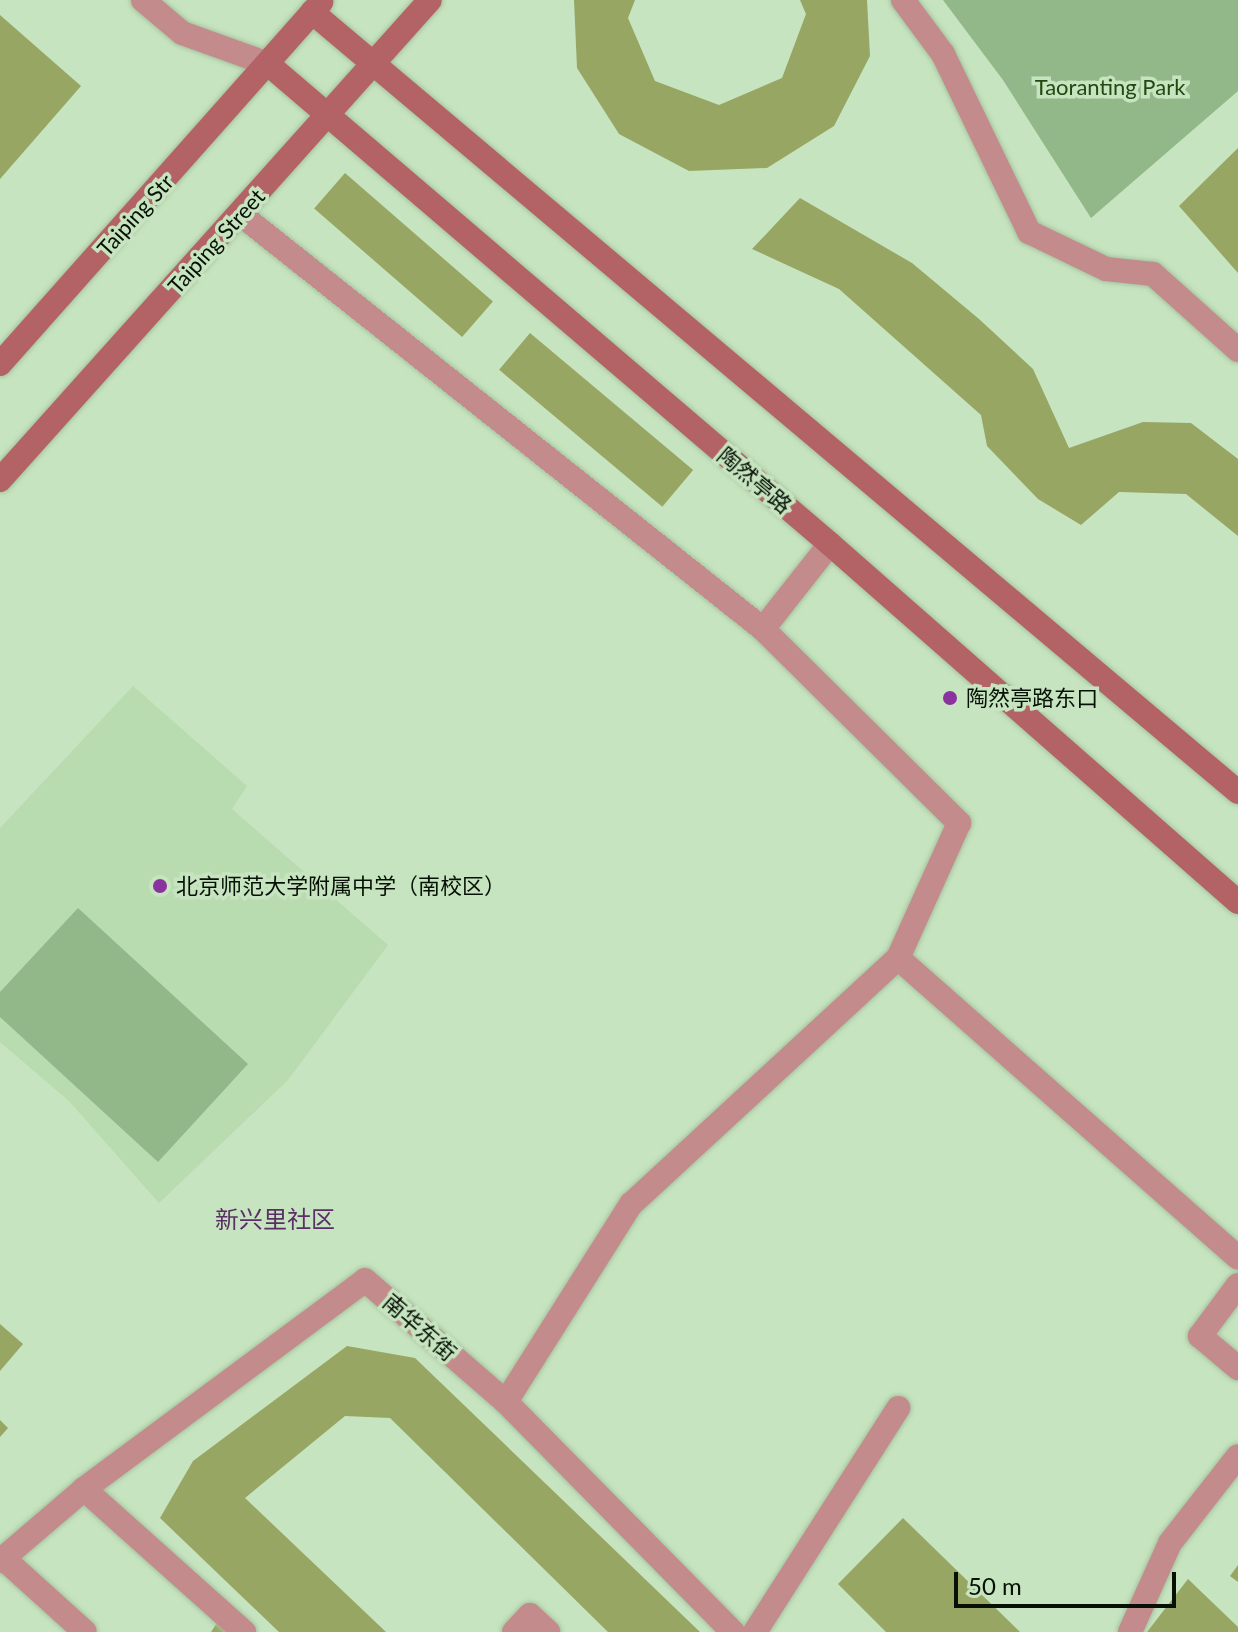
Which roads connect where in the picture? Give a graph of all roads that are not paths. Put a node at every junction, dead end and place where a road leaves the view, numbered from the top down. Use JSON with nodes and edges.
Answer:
{"nodes":[{"id":1,"x":143,"y":0,"type":"edge"},
{"id":2,"x":430,"y":0,"type":"edge"},
{"id":3,"x":903,"y":0,"type":"edge"},
{"id":4,"x":317,"y":6,"type":"edge"},
{"id":5,"x":268,"y":64,"type":"junction"},
{"id":6,"x":373,"y":65,"type":"junction"},
{"id":7,"x":329,"y":116,"type":"junction"},
{"id":8,"x":240,"y":214,"type":"junction"},
{"id":9,"x":1238,"y":350,"type":"edge"},
{"id":10,"x":0,"y":364,"type":"edge"},
{"id":11,"x":0,"y":480,"type":"edge"},
{"id":12,"x":830,"y":544,"type":"junction"},
{"id":13,"x":763,"y":629,"type":"junction"},
{"id":14,"x":1238,"y":792,"type":"edge"},
{"id":15,"x":1238,"y":902,"type":"edge"},
{"id":16,"x":898,"y":958,"type":"junction"},
{"id":17,"x":1238,"y":1258,"type":"edge"},
{"id":18,"x":1238,"y":1285,"type":"edge"},
{"id":19,"x":1238,"y":1368,"type":"edge"},
{"id":20,"x":506,"y":1402,"type":"junction"},
{"id":21,"x":898,"y":1408,"type":"dead end"},
{"id":22,"x":1238,"y":1456,"type":"edge"},
{"id":23,"x":84,"y":1489,"type":"junction"},
{"id":24,"x":2,"y":1560,"type":"edge"},
{"id":25,"x":85,"y":1632,"type":"edge"},
{"id":26,"x":244,"y":1632,"type":"edge"},
{"id":27,"x":514,"y":1632,"type":"edge"},
{"id":28,"x":548,"y":1632,"type":"edge"},
{"id":29,"x":733,"y":1632,"type":"edge"},
{"id":30,"x":755,"y":1632,"type":"edge"},
{"id":31,"x":1130,"y":1632,"type":"edge"}],
"edges":[{"from":1,"to":5,"type":"street"},
{"from":2,"to":6,"type":"main road","name":"Taiping Street"},
{"from":3,"to":9,"type":"street"},
{"from":4,"to":5,"type":"main road"},
{"from":4,"to":6,"type":"main road"},
{"from":5,"to":7,"type":"main road","name":"陶然亭路"},
{"from":5,"to":10,"type":"main road","name":"Taiping Str"},
{"from":6,"to":7,"type":"main road","name":"Taiping Street"},
{"from":6,"to":14,"type":"main road"},
{"from":7,"to":8,"type":"main road","name":"Taiping Street"},
{"from":7,"to":12,"type":"main road","name":"陶然亭路"},
{"from":8,"to":11,"type":"main road","name":"Taiping Street"},
{"from":8,"to":13,"type":"street"},
{"from":12,"to":13,"type":"street"},
{"from":12,"to":15,"type":"main road","name":"陶然亭路"},
{"from":13,"to":16,"type":"street"},
{"from":16,"to":17,"type":"street"},
{"from":16,"to":20,"type":"street"},
{"from":18,"to":19,"type":"street"},
{"from":20,"to":23,"type":"street","name":"南华东街"},
{"from":20,"to":29,"type":"street","name":"南华东街"},
{"from":21,"to":30,"type":"street"},
{"from":22,"to":31,"type":"street"},
{"from":23,"to":24,"type":"street","name":"南华东街"},
{"from":23,"to":26,"type":"street"},
{"from":24,"to":25,"type":"street"},
{"from":27,"to":28,"type":"street"}]}
